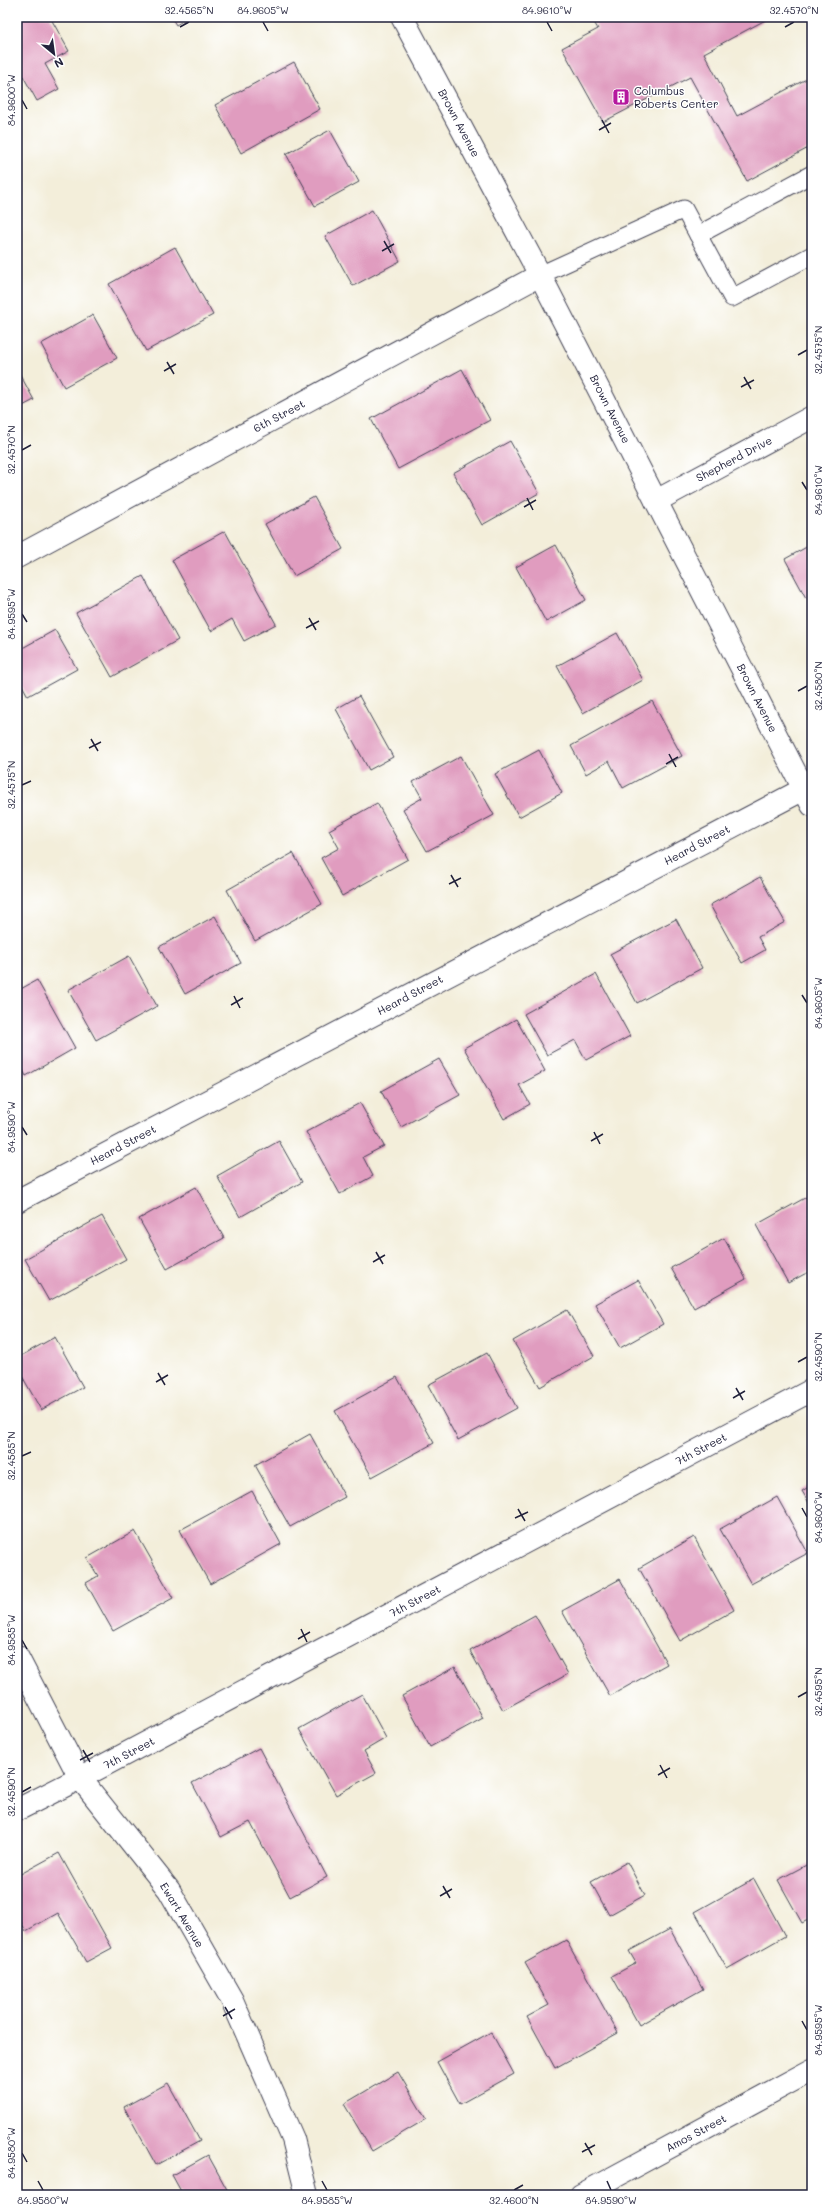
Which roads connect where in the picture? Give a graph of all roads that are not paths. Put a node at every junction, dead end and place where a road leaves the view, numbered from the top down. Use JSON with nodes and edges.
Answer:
{"nodes":[{"id":1,"x":402,"y":17,"type":"edge"},
{"id":2,"x":812,"y":174,"type":"edge"},
{"id":3,"x":698,"y":235,"type":"junction"},
{"id":4,"x":812,"y":255,"type":"edge"},
{"id":5,"x":540,"y":275,"type":"junction"},
{"id":6,"x":812,"y":417,"type":"edge"},
{"id":7,"x":656,"y":501,"type":"junction"},
{"id":8,"x":17,"y":557,"type":"edge"},
{"id":9,"x":808,"y":797,"type":"edge"},
{"id":10,"x":17,"y":1201,"type":"edge"},
{"id":11,"x":812,"y":1390,"type":"edge"},
{"id":12,"x":17,"y":1656,"type":"edge"},
{"id":13,"x":80,"y":1778,"type":"junction"},
{"id":14,"x":17,"y":1810,"type":"edge"},
{"id":15,"x":812,"y":2070,"type":"edge"},
{"id":16,"x":307,"y":2195,"type":"edge"},
{"id":17,"x":581,"y":2195,"type":"edge"}],
"edges":[{"from":1,"to":5,"type":"street","name":"Brown Avenue"},
{"from":2,"to":3,"type":"lane"},
{"from":3,"to":4,"type":"lane"},
{"from":3,"to":5,"type":"lane"},
{"from":5,"to":7,"type":"street","name":"Brown Avenue"},
{"from":5,"to":8,"type":"street","name":"6th Street"},
{"from":6,"to":7,"type":"street","name":"Shepherd Drive"},
{"from":7,"to":9,"type":"street","name":"Brown Avenue"},
{"from":9,"to":10,"type":"street","name":"Heard Street"},
{"from":11,"to":13,"type":"street","name":"7th Street"},
{"from":12,"to":13,"type":"street","name":"Ewart Avenue"},
{"from":13,"to":14,"type":"street","name":"7th Street"},
{"from":13,"to":16,"type":"street","name":"Ewart Avenue"},
{"from":15,"to":17,"type":"street","name":"Amos Street"}]}
